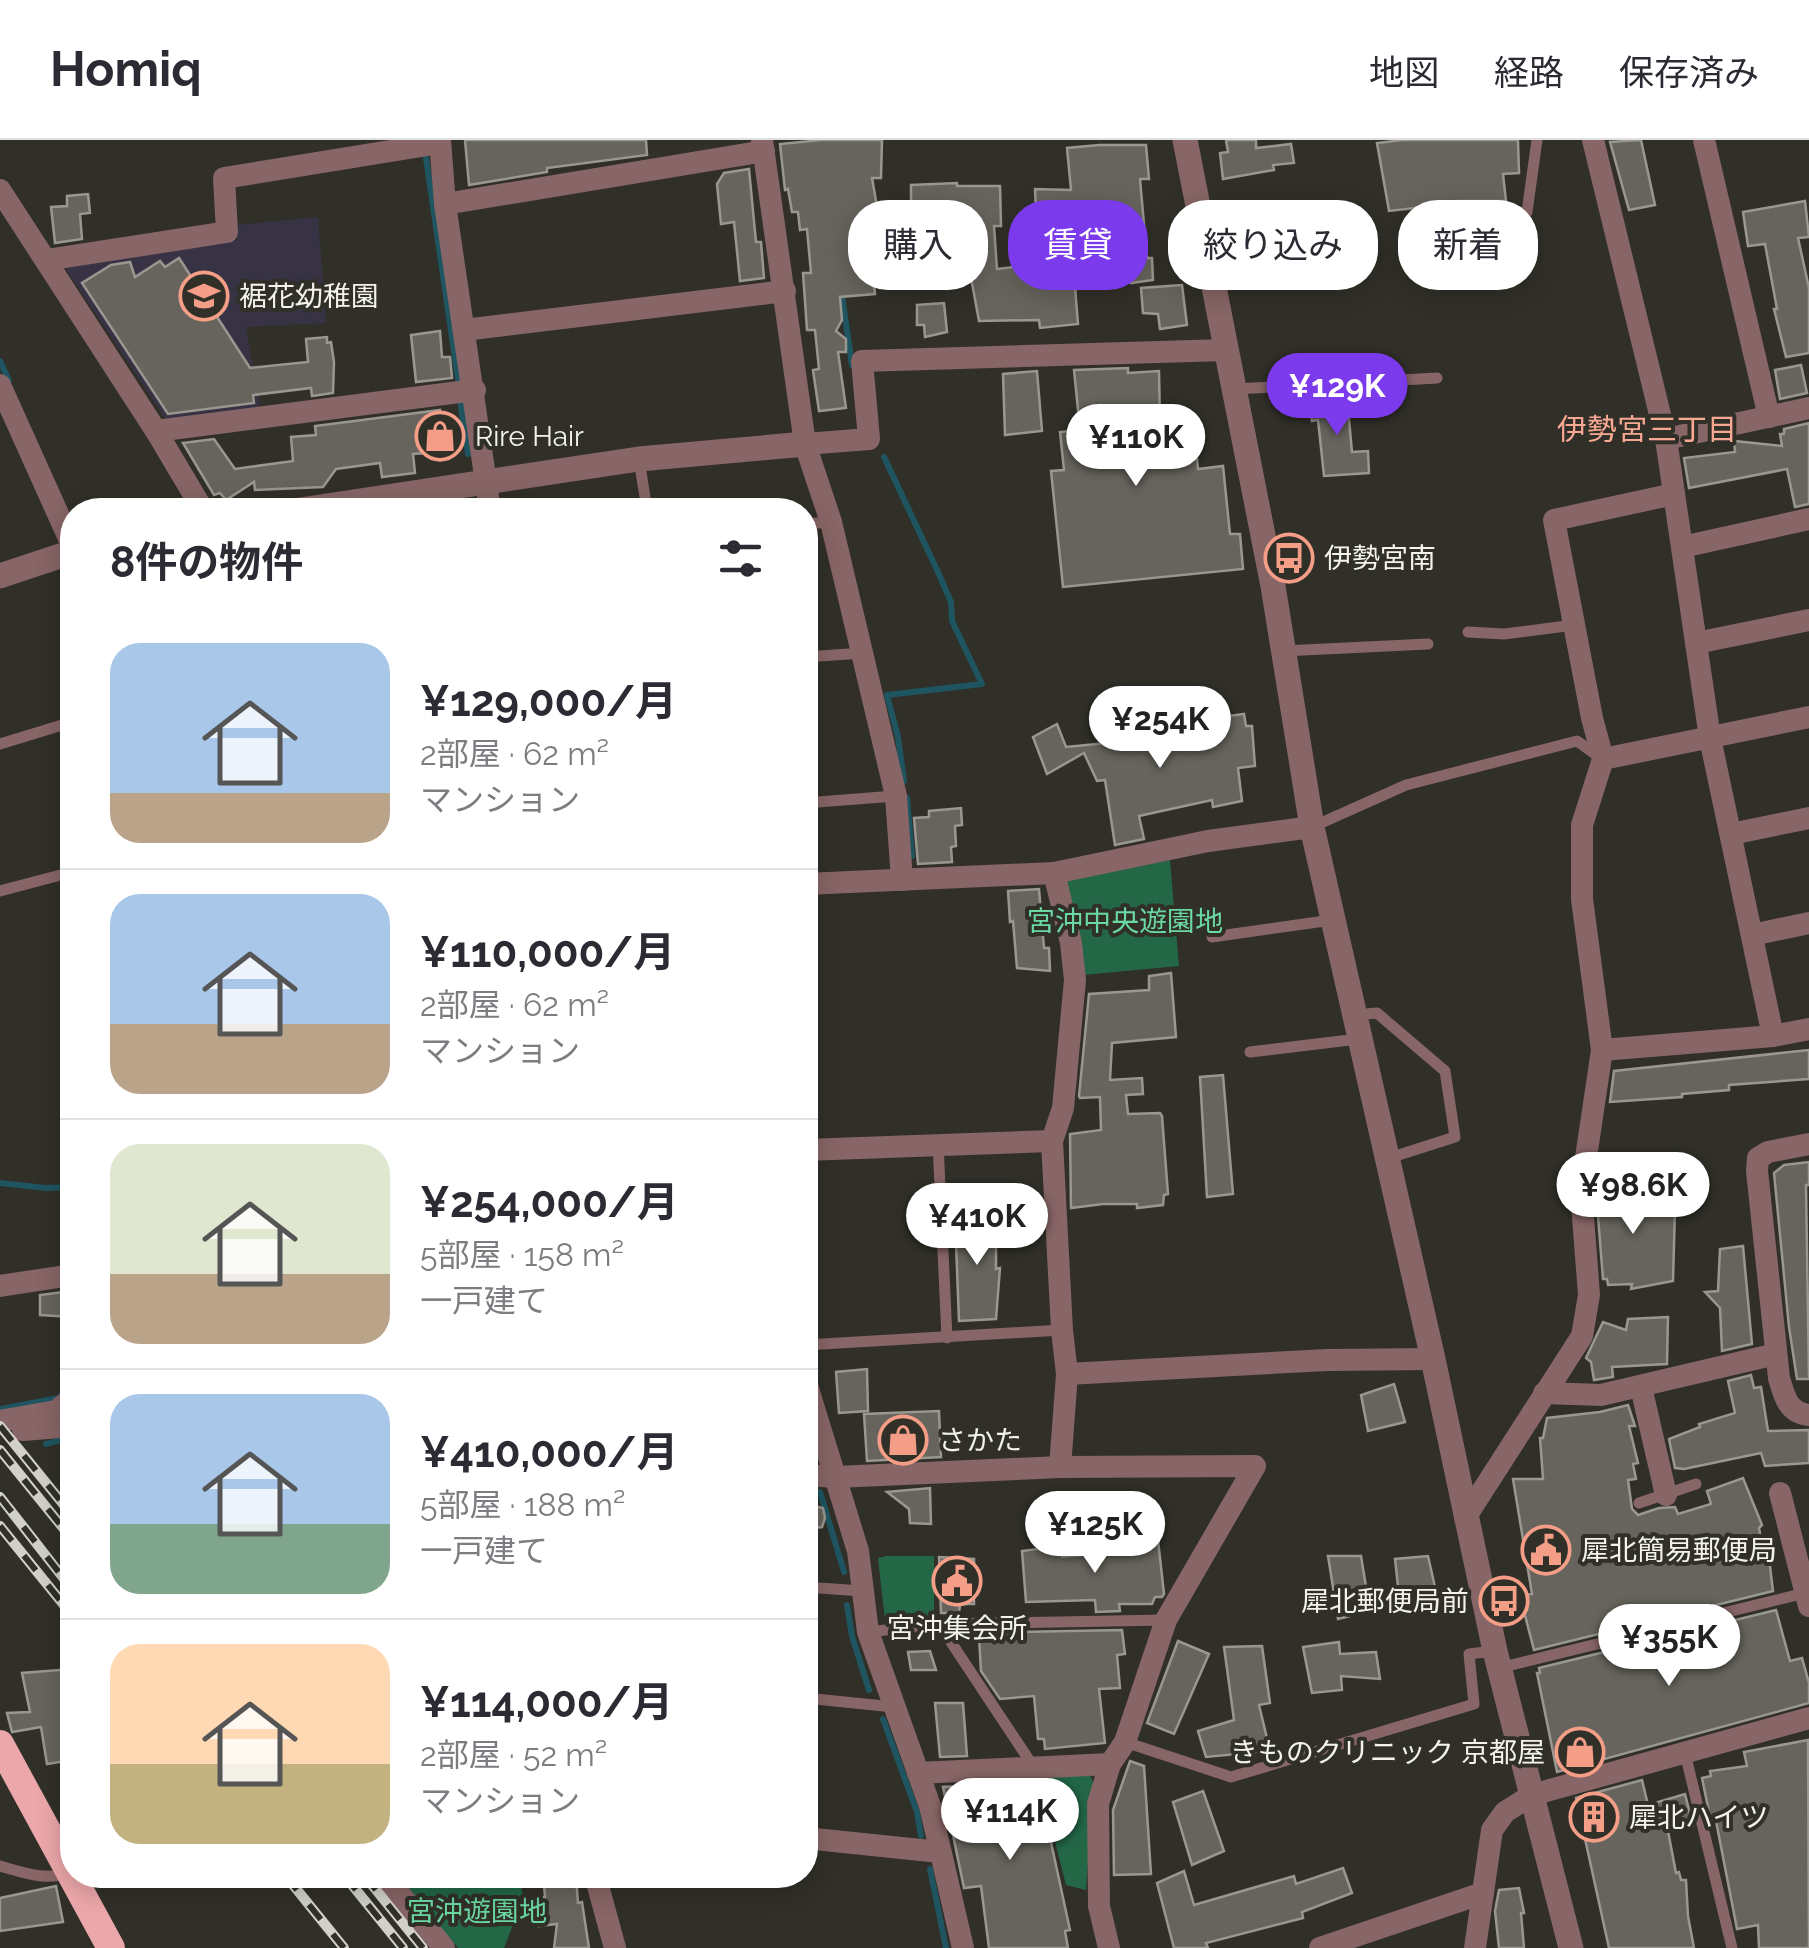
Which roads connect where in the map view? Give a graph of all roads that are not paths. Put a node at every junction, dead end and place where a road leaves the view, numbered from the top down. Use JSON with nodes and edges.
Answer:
{"nodes":[{"id":1,"x":1185,"y":140,"type":"edge"},
{"id":2,"x":1537,"y":140,"type":"edge"},
{"id":3,"x":1593,"y":140,"type":"edge"},
{"id":4,"x":1704,"y":140,"type":"edge"},
{"id":5,"x":440,"y":141,"type":"edge"},
{"id":6,"x":763,"y":145,"type":"edge"},
{"id":7,"x":0,"y":190,"type":"edge"},
{"id":8,"x":1530,"y":200,"type":"edge"},
{"id":9,"x":446,"y":204,"type":"junction"},
{"id":10,"x":46,"y":260,"type":"junction"},
{"id":11,"x":784,"y":290,"type":"junction"},
{"id":12,"x":464,"y":330,"type":"junction"},
{"id":13,"x":1226,"y":350,"type":"junction"},
{"id":14,"x":1437,"y":378,"type":"dead end"},
{"id":15,"x":1236,"y":389,"type":"junction"},
{"id":16,"x":475,"y":390,"type":"junction"},
{"id":17,"x":2,"y":394,"type":"edge"},
{"id":18,"x":1809,"y":408,"type":"edge"},
{"id":19,"x":1769,"y":417,"type":"junction"},
{"id":20,"x":156,"y":431,"type":"junction"},
{"id":21,"x":1666,"y":440,"type":"junction"},
{"id":22,"x":805,"y":444,"type":"junction"},
{"id":23,"x":639,"y":458,"type":"junction"},
{"id":24,"x":488,"y":483,"type":"junction"},
{"id":25,"x":1674,"y":494,"type":"junction"},
{"id":26,"x":197,"y":498,"type":"edge"},
{"id":27,"x":384,"y":498,"type":"edge"},
{"id":28,"x":489,"y":498,"type":"edge"},
{"id":29,"x":645,"y":498,"type":"edge"},
{"id":30,"x":1809,"y":519,"type":"edge"},
{"id":31,"x":60,"y":522,"type":"edge"},
{"id":32,"x":831,"y":522,"type":"junction"},
{"id":33,"x":818,"y":523,"type":"edge"},
{"id":34,"x":1682,"y":547,"type":"junction"},
{"id":35,"x":60,"y":554,"type":"edge"},
{"id":36,"x":0,"y":576,"type":"edge"},
{"id":37,"x":1809,"y":620,"type":"edge"},
{"id":38,"x":1574,"y":625,"type":"junction"},
{"id":39,"x":1468,"y":632,"type":"dead end"},
{"id":40,"x":1696,"y":643,"type":"junction"},
{"id":41,"x":1428,"y":644,"type":"dead end"},
{"id":42,"x":1283,"y":651,"type":"junction"},
{"id":43,"x":863,"y":654,"type":"junction"},
{"id":44,"x":818,"y":657,"type":"edge"},
{"id":45,"x":1809,"y":717,"type":"edge"},
{"id":46,"x":60,"y":726,"type":"edge"},
{"id":47,"x":1710,"y":738,"type":"junction"},
{"id":48,"x":0,"y":744,"type":"edge"},
{"id":49,"x":1603,"y":760,"type":"junction"},
{"id":50,"x":896,"y":796,"type":"junction"},
{"id":51,"x":818,"y":802,"type":"edge"},
{"id":52,"x":1809,"y":818,"type":"edge"},
{"id":53,"x":1312,"y":828,"type":"junction"},
{"id":54,"x":1730,"y":834,"type":"junction"},
{"id":55,"x":1054,"y":872,"type":"junction"},
{"id":56,"x":60,"y":875,"type":"edge"},
{"id":57,"x":902,"y":880,"type":"junction"},
{"id":58,"x":818,"y":883,"type":"edge"},
{"id":59,"x":0,"y":891,"type":"edge"},
{"id":60,"x":1332,"y":920,"type":"junction"},
{"id":61,"x":1809,"y":923,"type":"edge"},
{"id":62,"x":1752,"y":934,"type":"junction"},
{"id":63,"x":1212,"y":936,"type":"dead end"},
{"id":64,"x":1356,"y":1027,"type":"junction"},
{"id":65,"x":1809,"y":1029,"type":"edge"},
{"id":66,"x":1773,"y":1036,"type":"junction"},
{"id":67,"x":1602,"y":1050,"type":"junction"},
{"id":68,"x":1250,"y":1052,"type":"dead end"},
{"id":69,"x":1052,"y":1140,"type":"junction"},
{"id":70,"x":938,"y":1143,"type":"junction"},
{"id":71,"x":1809,"y":1144,"type":"edge"},
{"id":72,"x":818,"y":1149,"type":"edge"},
{"id":73,"x":1386,"y":1159,"type":"junction"},
{"id":74,"x":60,"y":1277,"type":"edge"},
{"id":75,"x":0,"y":1286,"type":"edge"},
{"id":76,"x":1062,"y":1330,"type":"junction"},
{"id":77,"x":947,"y":1338,"type":"junction"},
{"id":78,"x":818,"y":1344,"type":"edge"},
{"id":79,"x":1776,"y":1354,"type":"junction"},
{"id":80,"x":1433,"y":1359,"type":"junction"},
{"id":81,"x":1068,"y":1374,"type":"junction"},
{"id":82,"x":1641,"y":1387,"type":"junction"},
{"id":83,"x":1544,"y":1392,"type":"junction"},
{"id":84,"x":60,"y":1408,"type":"edge"},
{"id":85,"x":1809,"y":1415,"type":"edge"},
{"id":86,"x":818,"y":1420,"type":"edge"},
{"id":87,"x":0,"y":1421,"type":"edge"},
{"id":88,"x":60,"y":1427,"type":"edge"},
{"id":89,"x":0,"y":1432,"type":"edge"},
{"id":90,"x":1060,"y":1467,"type":"junction"},
{"id":91,"x":818,"y":1476,"type":"edge"},
{"id":92,"x":836,"y":1477,"type":"junction"},
{"id":93,"x":1696,"y":1484,"type":"dead end"},
{"id":94,"x":1780,"y":1493,"type":"dead end"},
{"id":95,"x":1666,"y":1494,"type":"junction"},
{"id":96,"x":1639,"y":1504,"type":"dead end"},
{"id":97,"x":1465,"y":1518,"type":"junction"},
{"id":98,"x":818,"y":1587,"type":"edge"},
{"id":99,"x":862,"y":1591,"type":"junction"},
{"id":100,"x":1808,"y":1597,"type":"edge"},
{"id":101,"x":1166,"y":1620,"type":"junction"},
{"id":102,"x":939,"y":1624,"type":"junction"},
{"id":103,"x":868,"y":1632,"type":"junction"},
{"id":104,"x":1497,"y":1659,"type":"junction"},
{"id":105,"x":818,"y":1699,"type":"edge"},
{"id":106,"x":894,"y":1708,"type":"junction"},
{"id":107,"x":1809,"y":1718,"type":"edge"},
{"id":108,"x":1125,"y":1742,"type":"junction"},
{"id":109,"x":0,"y":1744,"type":"edge"},
{"id":110,"x":1685,"y":1753,"type":"junction"},
{"id":111,"x":1110,"y":1764,"type":"junction"},
{"id":112,"x":1036,"y":1770,"type":"junction"},
{"id":113,"x":918,"y":1773,"type":"junction"},
{"id":114,"x":1532,"y":1795,"type":"junction"},
{"id":115,"x":818,"y":1839,"type":"edge"},
{"id":116,"x":940,"y":1852,"type":"junction"},
{"id":117,"x":60,"y":1854,"type":"edge"},
{"id":118,"x":0,"y":1866,"type":"edge"},
{"id":119,"x":60,"y":1876,"type":"edge"},
{"id":120,"x":79,"y":1888,"type":"edge"},
{"id":121,"x":395,"y":1888,"type":"edge"},
{"id":122,"x":599,"y":1888,"type":"edge"},
{"id":123,"x":1483,"y":1894,"type":"junction"},
{"id":124,"x":111,"y":1948,"type":"edge"},
{"id":125,"x":444,"y":1948,"type":"edge"},
{"id":126,"x":615,"y":1948,"type":"edge"},
{"id":127,"x":962,"y":1948,"type":"edge"},
{"id":128,"x":1108,"y":1948,"type":"edge"},
{"id":129,"x":1320,"y":1948,"type":"edge"},
{"id":130,"x":1475,"y":1948,"type":"edge"},
{"id":131,"x":1570,"y":1948,"type":"edge"},
{"id":132,"x":1732,"y":1948,"type":"edge"}],
"edges":[{"from":1,"to":13,"type":"street"},
{"from":2,"to":8,"type":"lane"},
{"from":3,"to":21,"type":"street"},
{"from":4,"to":19,"type":"street"},
{"from":5,"to":9,"type":"street"},
{"from":5,"to":10,"type":"street"},
{"from":6,"to":9,"type":"street"},
{"from":6,"to":11,"type":"street"},
{"from":7,"to":10,"type":"street"},
{"from":9,"to":12,"type":"street"},
{"from":10,"to":20,"type":"street"},
{"from":11,"to":12,"type":"street"},
{"from":11,"to":22,"type":"street"},
{"from":12,"to":16,"type":"street"},
{"from":13,"to":15,"type":"street"},
{"from":13,"to":22,"type":"street"},
{"from":14,"to":15,"type":"lane"},
{"from":15,"to":42,"type":"street"},
{"from":16,"to":20,"type":"street"},
{"from":16,"to":24,"type":"street"},
{"from":17,"to":31,"type":"street"},
{"from":18,"to":19,"type":"street"},
{"from":19,"to":21,"type":"street"},
{"from":20,"to":26,"type":"street"},
{"from":21,"to":25,"type":"street"},
{"from":22,"to":23,"type":"street"},
{"from":22,"to":32,"type":"street"},
{"from":23,"to":24,"type":"street"},
{"from":23,"to":29,"type":"lane"},
{"from":24,"to":27,"type":"street"},
{"from":24,"to":28,"type":"street"},
{"from":25,"to":34,"type":"street"},
{"from":25,"to":38,"type":"street"},
{"from":30,"to":34,"type":"street"},
{"from":32,"to":33,"type":"lane"},
{"from":32,"to":43,"type":"street"},
{"from":34,"to":40,"type":"street"},
{"from":35,"to":36,"type":"street"},
{"from":37,"to":40,"type":"street"},
{"from":38,"to":39,"type":"lane"},
{"from":38,"to":49,"type":"street"},
{"from":40,"to":47,"type":"street"},
{"from":41,"to":42,"type":"lane"},
{"from":42,"to":53,"type":"street"},
{"from":43,"to":44,"type":"lane"},
{"from":43,"to":50,"type":"street"},
{"from":45,"to":47,"type":"street"},
{"from":46,"to":48,"type":"lane"},
{"from":47,"to":49,"type":"street"},
{"from":47,"to":54,"type":"street"},
{"from":49,"to":53,"type":"lane"},
{"from":49,"to":67,"type":"street"},
{"from":50,"to":51,"type":"lane"},
{"from":50,"to":57,"type":"street"},
{"from":52,"to":54,"type":"street"},
{"from":53,"to":55,"type":"street"},
{"from":53,"to":60,"type":"street"},
{"from":54,"to":62,"type":"street"},
{"from":55,"to":57,"type":"street"},
{"from":55,"to":69,"type":"street"},
{"from":56,"to":59,"type":"lane"},
{"from":57,"to":58,"type":"street"},
{"from":60,"to":63,"type":"lane"},
{"from":60,"to":64,"type":"street"},
{"from":61,"to":62,"type":"street"},
{"from":62,"to":66,"type":"street"},
{"from":64,"to":68,"type":"lane"},
{"from":64,"to":73,"type":"street"},
{"from":64,"to":73,"type":"lane"},
{"from":65,"to":66,"type":"street"},
{"from":66,"to":67,"type":"street"},
{"from":67,"to":83,"type":"street"},
{"from":69,"to":70,"type":"street"},
{"from":69,"to":76,"type":"street"},
{"from":70,"to":72,"type":"street"},
{"from":70,"to":77,"type":"lane"},
{"from":71,"to":79,"type":"street"},
{"from":73,"to":80,"type":"street"},
{"from":74,"to":75,"type":"street"},
{"from":76,"to":77,"type":"lane"},
{"from":76,"to":81,"type":"street"},
{"from":77,"to":78,"type":"lane"},
{"from":79,"to":82,"type":"street"},
{"from":79,"to":85,"type":"street"},
{"from":80,"to":81,"type":"street"},
{"from":80,"to":97,"type":"street"},
{"from":81,"to":90,"type":"street"},
{"from":82,"to":83,"type":"street"},
{"from":82,"to":95,"type":"street"},
{"from":83,"to":97,"type":"street"},
{"from":84,"to":87,"type":"street"},
{"from":86,"to":92,"type":"street"},
{"from":88,"to":89,"type":"street"},
{"from":90,"to":92,"type":"street"},
{"from":90,"to":101,"type":"street"},
{"from":91,"to":92,"type":"street"},
{"from":92,"to":99,"type":"street"},
{"from":93,"to":95,"type":"lane"},
{"from":94,"to":100,"type":"street"},
{"from":95,"to":96,"type":"lane"},
{"from":97,"to":104,"type":"street"},
{"from":98,"to":99,"type":"lane"},
{"from":99,"to":103,"type":"street"},
{"from":100,"to":104,"type":"lane"},
{"from":101,"to":102,"type":"lane"},
{"from":101,"to":108,"type":"street"},
{"from":102,"to":103,"type":"lane"},
{"from":102,"to":112,"type":"lane"},
{"from":103,"to":106,"type":"street"},
{"from":104,"to":108,"type":"lane"},
{"from":104,"to":114,"type":"street"},
{"from":105,"to":106,"type":"lane"},
{"from":106,"to":113,"type":"street"},
{"from":107,"to":110,"type":"street"},
{"from":108,"to":111,"type":"street"},
{"from":109,"to":117,"type":"highway"},
{"from":110,"to":114,"type":"street"},
{"from":110,"to":132,"type":"lane"},
{"from":111,"to":112,"type":"street"},
{"from":111,"to":128,"type":"street"},
{"from":112,"to":113,"type":"street"},
{"from":113,"to":116,"type":"street"},
{"from":114,"to":123,"type":"street"},
{"from":114,"to":131,"type":"street"},
{"from":115,"to":116,"type":"street"},
{"from":116,"to":127,"type":"street"},
{"from":118,"to":119,"type":"lane"},
{"from":120,"to":124,"type":"highway"},
{"from":121,"to":125,"type":"street"},
{"from":122,"to":126,"type":"street"},
{"from":123,"to":129,"type":"street"},
{"from":123,"to":130,"type":"street"}]}
